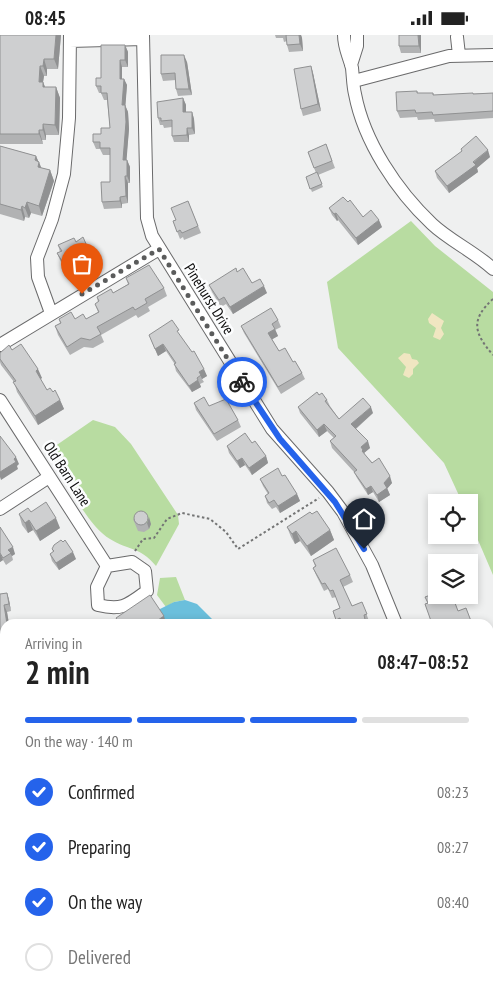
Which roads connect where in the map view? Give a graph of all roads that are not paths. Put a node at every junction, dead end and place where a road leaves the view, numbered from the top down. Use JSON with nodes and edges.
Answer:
{"nodes":[{"id":1,"x":344,"y":35,"type":"edge"},
{"id":2,"x":357,"y":35,"type":"edge"},
{"id":3,"x":143,"y":37,"type":"edge"},
{"id":4,"x":457,"y":37,"type":"dead end"},
{"id":5,"x":70,"y":38,"type":"edge"},
{"id":6,"x":459,"y":55,"type":"junction"},
{"id":7,"x":493,"y":55,"type":"edge"},
{"id":8,"x":351,"y":65,"type":"junction"},
{"id":9,"x":354,"y":81,"type":"junction"},
{"id":10,"x":159,"y":249,"type":"junction"},
{"id":11,"x":493,"y":269,"type":"edge"},
{"id":12,"x":51,"y":313,"type":"junction"},
{"id":13,"x":0,"y":345,"type":"edge"},
{"id":14,"x":0,"y":400,"type":"edge"},
{"id":15,"x":49,"y":477,"type":"junction"},
{"id":16,"x":0,"y":509,"type":"edge"},
{"id":17,"x":107,"y":566,"type":"junction"},
{"id":18,"x":394,"y":619,"type":"edge"}],
"edges":[{"from":1,"to":8,"type":"street"},
{"from":2,"to":8,"type":"street"},
{"from":3,"to":5,"type":"street"},
{"from":3,"to":10,"type":"street","name":"Pinehurst Drive"},
{"from":4,"to":6,"type":"street"},
{"from":5,"to":12,"type":"street"},
{"from":6,"to":7,"type":"street"},
{"from":6,"to":9,"type":"street"},
{"from":8,"to":9,"type":"street"},
{"from":9,"to":11,"type":"street"},
{"from":10,"to":12,"type":"street"},
{"from":10,"to":18,"type":"street","name":"Pinehurst Drive"},
{"from":12,"to":13,"type":"street"},
{"from":14,"to":15,"type":"street","name":"Old Barn Lane"},
{"from":15,"to":16,"type":"street"},
{"from":15,"to":17,"type":"street","name":"Old Barn Lane"},
{"from":17,"to":17,"type":"street"}]}
